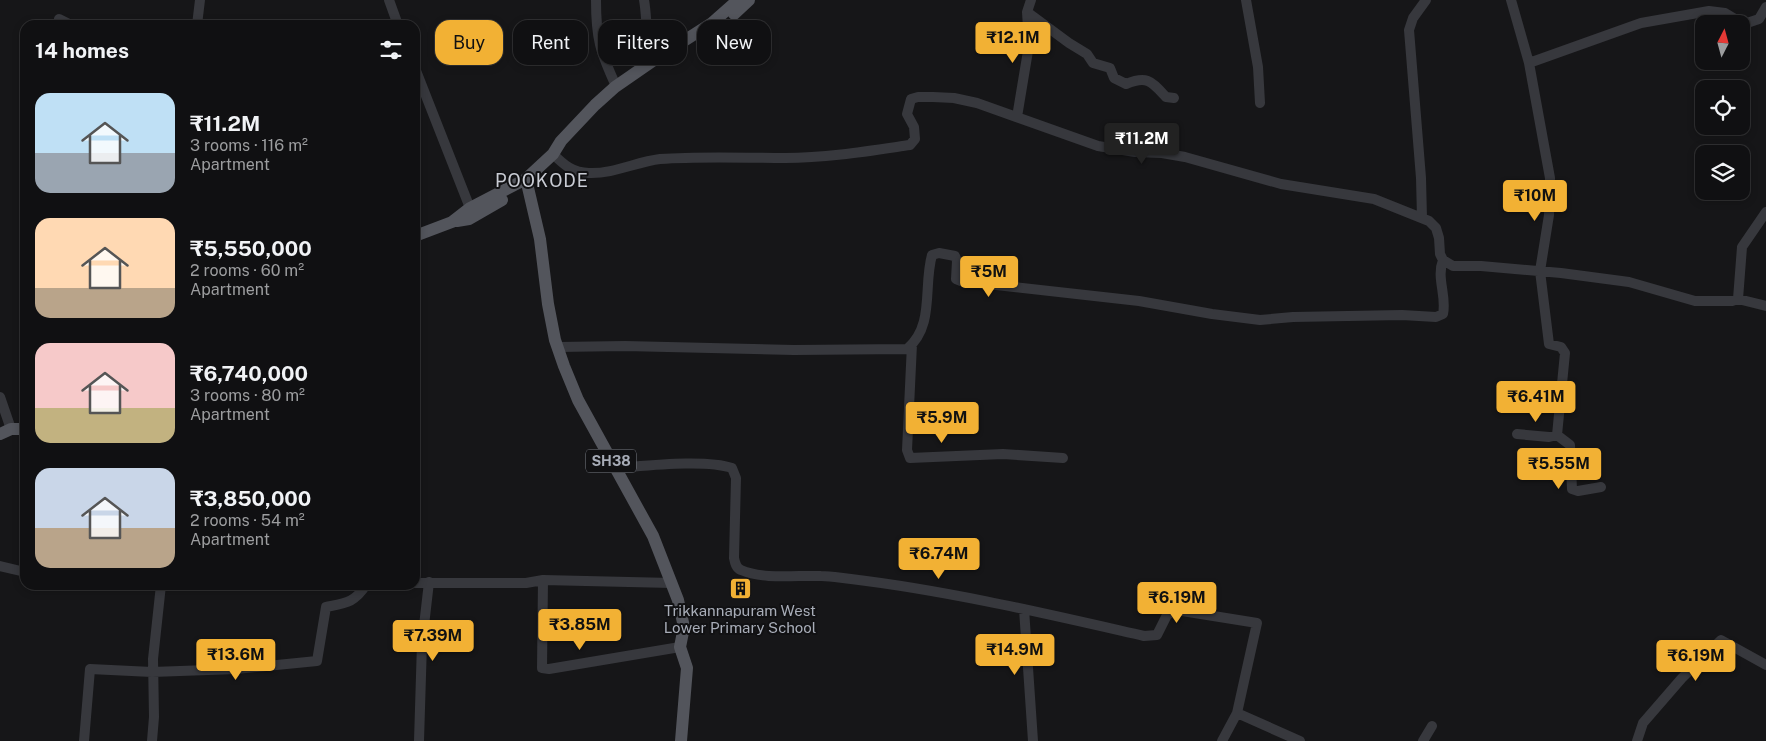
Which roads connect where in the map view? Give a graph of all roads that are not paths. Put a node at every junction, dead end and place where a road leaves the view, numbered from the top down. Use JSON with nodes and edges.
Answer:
{"nodes":[{"id":1,"x":200,"y":0,"type":"edge"},
{"id":2,"x":389,"y":0,"type":"edge"},
{"id":3,"x":596,"y":0,"type":"edge"},
{"id":4,"x":644,"y":0,"type":"edge"},
{"id":5,"x":738,"y":0,"type":"edge"},
{"id":6,"x":749,"y":0,"type":"edge"},
{"id":7,"x":1031,"y":0,"type":"edge"},
{"id":8,"x":1246,"y":0,"type":"edge"},
{"id":9,"x":1426,"y":0,"type":"edge"},
{"id":10,"x":1511,"y":0,"type":"edge"},
{"id":11,"x":1766,"y":7,"type":"edge"},
{"id":12,"x":1028,"y":12,"type":"junction"},
{"id":13,"x":198,"y":20,"type":"edge"},
{"id":14,"x":396,"y":20,"type":"edge"},
{"id":15,"x":647,"y":20,"type":"edge"},
{"id":16,"x":687,"y":39,"type":"edge"},
{"id":17,"x":1529,"y":63,"type":"junction"},
{"id":18,"x":646,"y":65,"type":"edge"},
{"id":19,"x":420,"y":81,"type":"edge"},
{"id":20,"x":616,"y":86,"type":"junction"},
{"id":21,"x":1174,"y":98,"type":"dead end"},
{"id":22,"x":1260,"y":103,"type":"dead end"},
{"id":23,"x":1017,"y":116,"type":"junction"},
{"id":24,"x":553,"y":154,"type":"junction"},
{"id":25,"x":526,"y":179,"type":"junction"},
{"id":26,"x":470,"y":208,"type":"junction"},
{"id":27,"x":1766,"y":212,"type":"edge"},
{"id":28,"x":1422,"y":218,"type":"junction"},
{"id":29,"x":452,"y":222,"type":"junction"},
{"id":30,"x":420,"y":234,"type":"edge"},
{"id":31,"x":1443,"y":260,"type":"junction"},
{"id":32,"x":1540,"y":271,"type":"junction"},
{"id":33,"x":1738,"y":299,"type":"junction"},
{"id":34,"x":1766,"y":306,"type":"edge"},
{"id":35,"x":912,"y":344,"type":"junction"},
{"id":36,"x":558,"y":347,"type":"junction"},
{"id":37,"x":0,"y":397,"type":"edge"},
{"id":38,"x":20,"y":430,"type":"edge"},
{"id":39,"x":5,"y":432,"type":"edge"},
{"id":40,"x":1517,"y":434,"type":"dead end"},
{"id":41,"x":1557,"y":435,"type":"junction"},
{"id":42,"x":1063,"y":458,"type":"dead end"},
{"id":43,"x":615,"y":468,"type":"junction"},
{"id":44,"x":1600,"y":487,"type":"dead end"},
{"id":45,"x":0,"y":566,"type":"edge"},
{"id":46,"x":20,"y":571,"type":"edge"},
{"id":47,"x":544,"y":580,"type":"junction"},
{"id":48,"x":429,"y":582,"type":"junction"},
{"id":49,"x":420,"y":583,"type":"edge"},
{"id":50,"x":672,"y":584,"type":"junction"},
{"id":51,"x":160,"y":590,"type":"edge"},
{"id":52,"x":362,"y":590,"type":"edge"},
{"id":53,"x":1024,"y":608,"type":"junction"},
{"id":54,"x":680,"y":647,"type":"junction"},
{"id":55,"x":1766,"y":665,"type":"edge"},
{"id":56,"x":152,"y":672,"type":"junction"},
{"id":57,"x":1237,"y":713,"type":"junction"},
{"id":58,"x":1432,"y":726,"type":"dead end"},
{"id":59,"x":84,"y":741,"type":"edge"},
{"id":60,"x":152,"y":741,"type":"edge"},
{"id":61,"x":419,"y":741,"type":"edge"},
{"id":62,"x":681,"y":741,"type":"edge"},
{"id":63,"x":1033,"y":741,"type":"edge"},
{"id":64,"x":1222,"y":741,"type":"edge"},
{"id":65,"x":1300,"y":741,"type":"edge"},
{"id":66,"x":1424,"y":741,"type":"edge"},
{"id":67,"x":1636,"y":741,"type":"edge"}],
"edges":[{"from":1,"to":13,"type":"street"},
{"from":2,"to":14,"type":"street"},
{"from":3,"to":20,"type":"street"},
{"from":4,"to":15,"type":"street"},
{"from":5,"to":16,"type":"main road"},
{"from":6,"to":24,"type":"main road"},
{"from":7,"to":12,"type":"street"},
{"from":8,"to":22,"type":"street"},
{"from":9,"to":28,"type":"street"},
{"from":10,"to":17,"type":"street"},
{"from":11,"to":17,"type":"street"},
{"from":12,"to":21,"type":"street"},
{"from":12,"to":23,"type":"street"},
{"from":17,"to":32,"type":"street"},
{"from":18,"to":20,"type":"main road"},
{"from":19,"to":26,"type":"street"},
{"from":20,"to":24,"type":"main road"},
{"from":23,"to":24,"type":"street"},
{"from":23,"to":28,"type":"street"},
{"from":24,"to":25,"type":"main road"},
{"from":25,"to":26,"type":"main road"},
{"from":25,"to":29,"type":"main road"},
{"from":25,"to":36,"type":"main road","number":"SH38"},
{"from":26,"to":29,"type":"main road"},
{"from":27,"to":33,"type":"street"},
{"from":28,"to":31,"type":"street"},
{"from":29,"to":30,"type":"main road"},
{"from":31,"to":32,"type":"street"},
{"from":31,"to":35,"type":"street"},
{"from":32,"to":33,"type":"street"},
{"from":32,"to":41,"type":"street"},
{"from":33,"to":34,"type":"street"},
{"from":35,"to":36,"type":"street"},
{"from":35,"to":42,"type":"street"},
{"from":36,"to":43,"type":"main road","number":"SH38"},
{"from":37,"to":39,"type":"street"},
{"from":38,"to":39,"type":"main road"},
{"from":40,"to":41,"type":"street"},
{"from":41,"to":44,"type":"street"},
{"from":43,"to":50,"type":"main road","number":"SH38"},
{"from":43,"to":53,"type":"street"},
{"from":45,"to":46,"type":"street"},
{"from":47,"to":48,"type":"street"},
{"from":47,"to":50,"type":"street"},
{"from":47,"to":54,"type":"street"},
{"from":48,"to":49,"type":"street"},
{"from":48,"to":61,"type":"street"},
{"from":50,"to":54,"type":"main road","number":"SH38"},
{"from":51,"to":56,"type":"street"},
{"from":52,"to":56,"type":"street"},
{"from":53,"to":57,"type":"street"},
{"from":53,"to":63,"type":"street"},
{"from":54,"to":62,"type":"main road","number":"SH38"},
{"from":55,"to":67,"type":"street"},
{"from":56,"to":59,"type":"street"},
{"from":56,"to":60,"type":"street"},
{"from":57,"to":64,"type":"street"},
{"from":57,"to":65,"type":"street"},
{"from":58,"to":66,"type":"street"}]}
